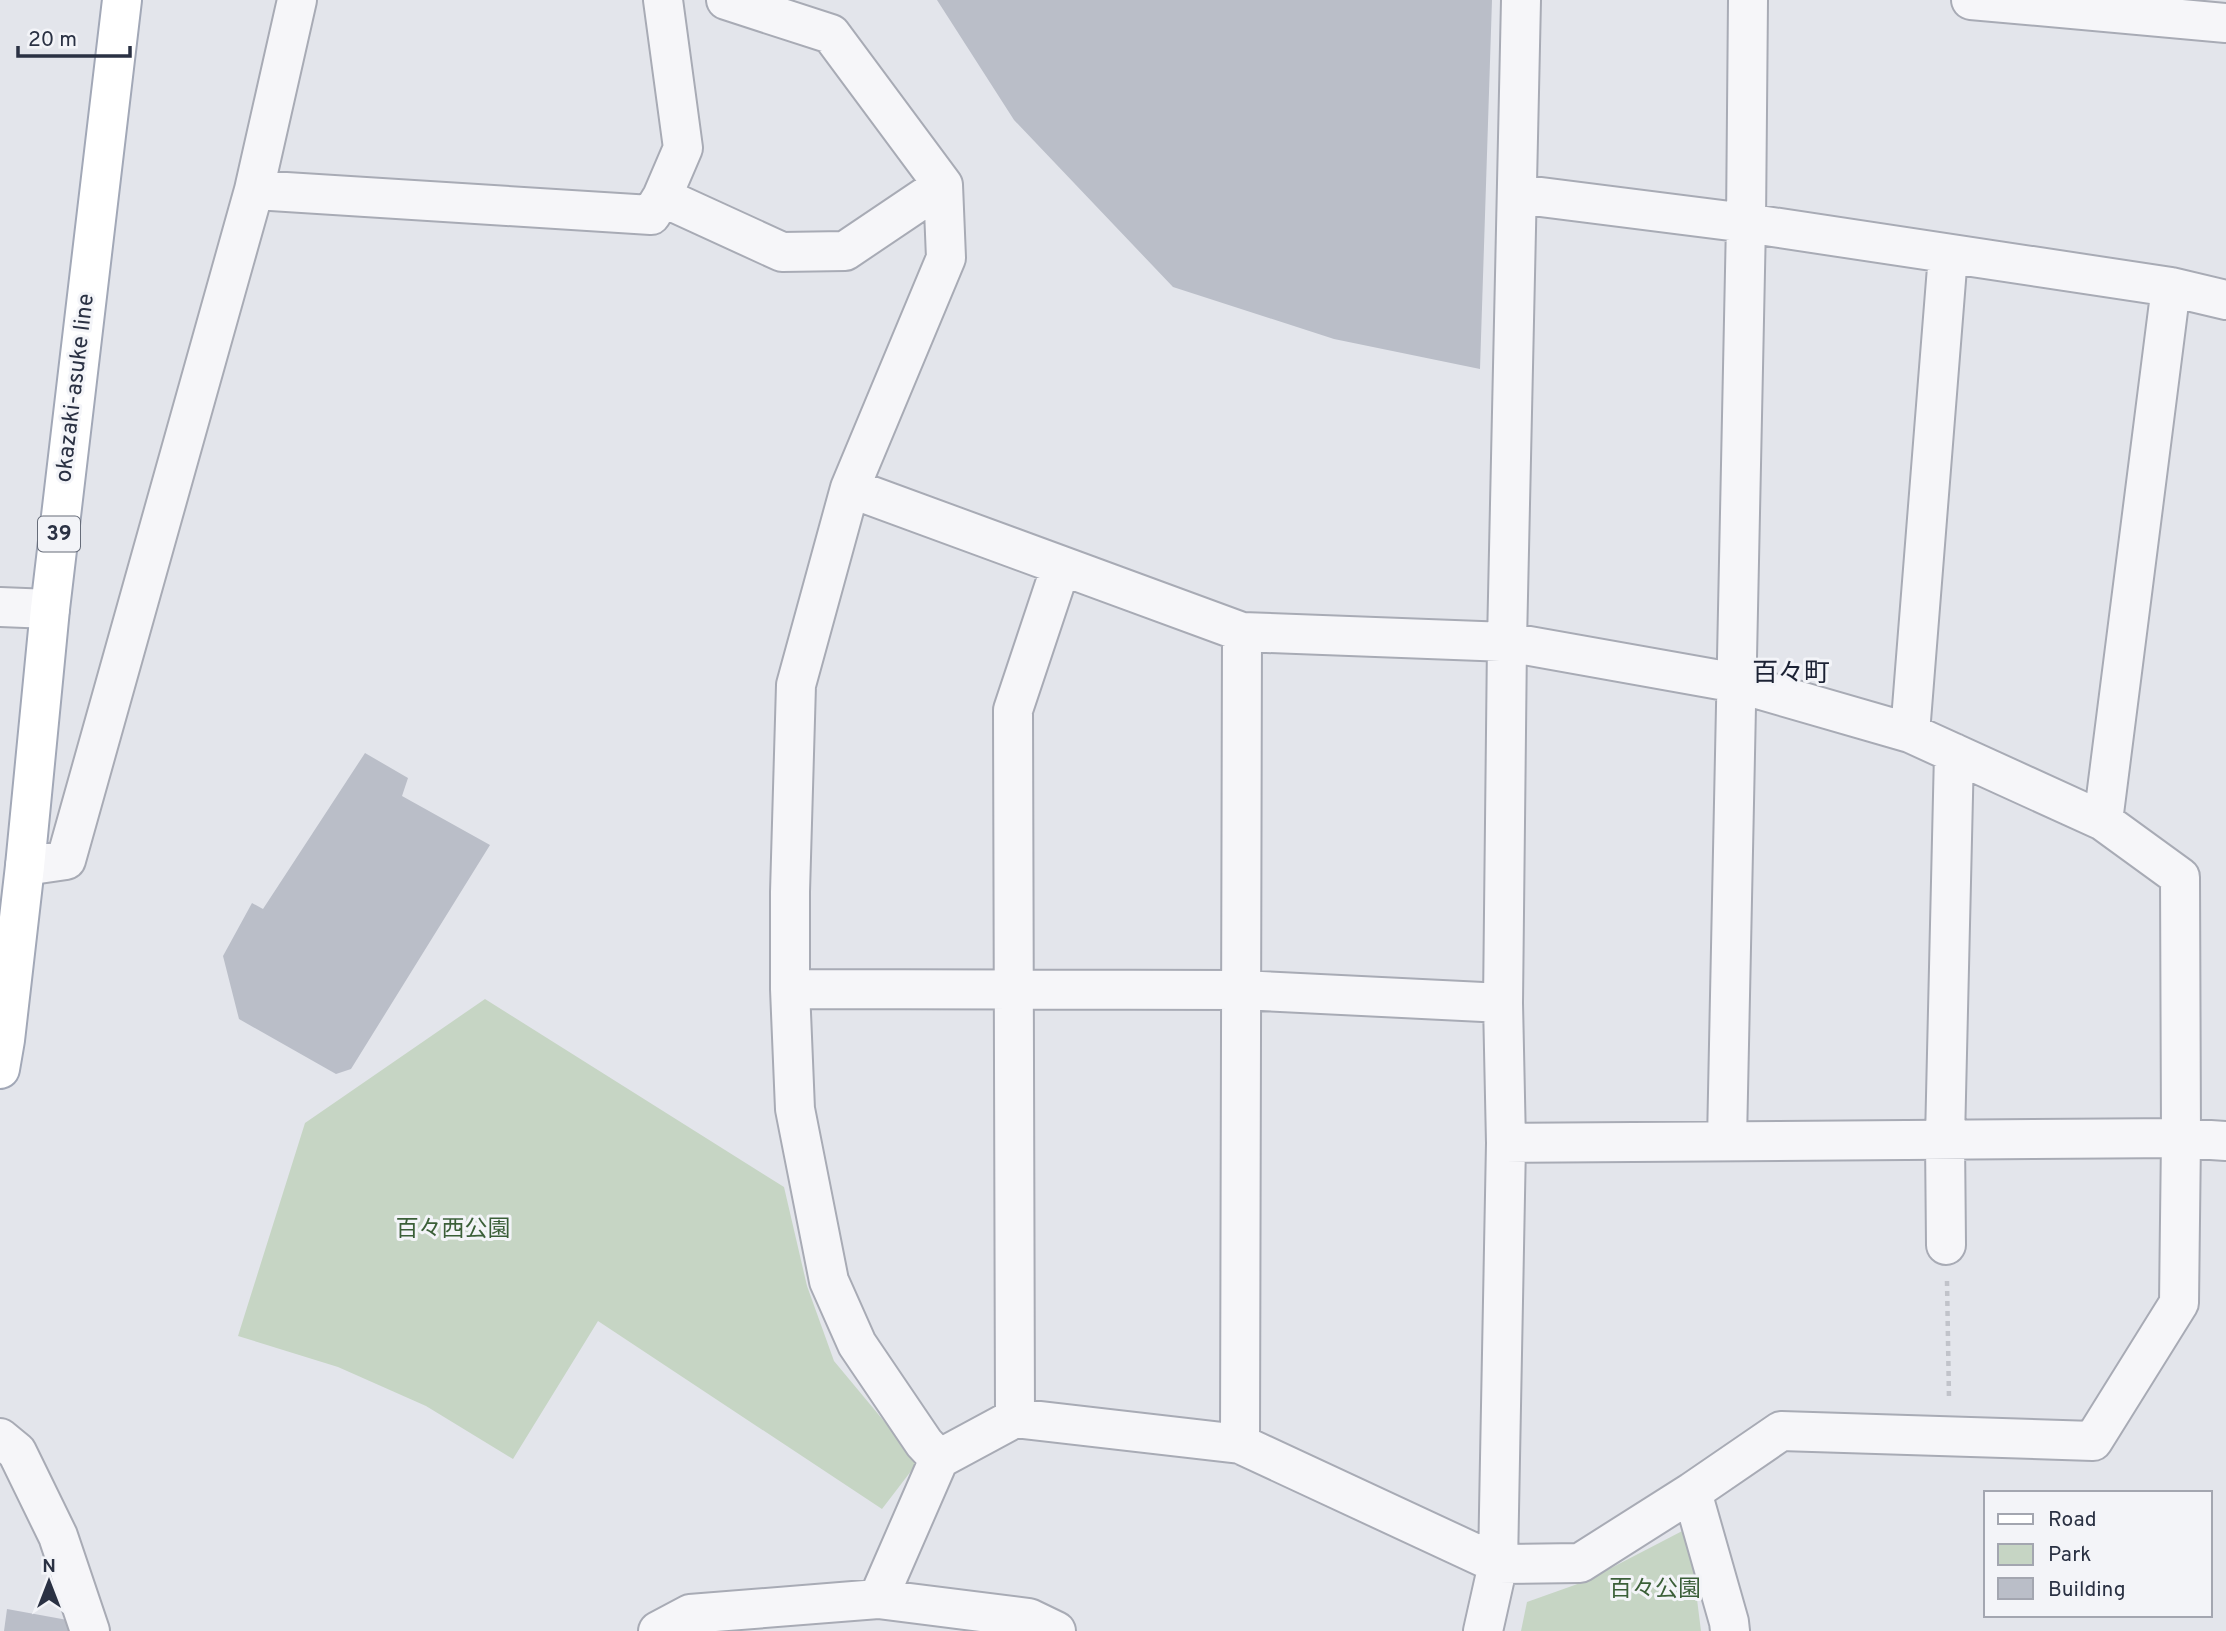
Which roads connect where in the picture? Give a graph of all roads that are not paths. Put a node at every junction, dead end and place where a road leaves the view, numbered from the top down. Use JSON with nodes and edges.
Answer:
{"nodes":[{"id":1,"x":122,"y":0,"type":"edge"},
{"id":2,"x":298,"y":0,"type":"edge"},
{"id":3,"x":663,"y":0,"type":"edge"},
{"id":4,"x":726,"y":0,"type":"edge"},
{"id":5,"x":1521,"y":0,"type":"edge"},
{"id":6,"x":1748,"y":0,"type":"edge"},
{"id":7,"x":1970,"y":0,"type":"edge"},
{"id":8,"x":2226,"y":23,"type":"edge"},
{"id":9,"x":943,"y":185,"type":"junction"},
{"id":10,"x":254,"y":190,"type":"junction"},
{"id":11,"x":1517,"y":194,"type":"junction"},
{"id":12,"x":663,"y":197,"type":"junction"},
{"id":13,"x":1746,"y":223,"type":"junction"},
{"id":14,"x":1948,"y":255,"type":"junction"},
{"id":15,"x":2171,"y":287,"type":"junction"},
{"id":16,"x":2226,"y":300,"type":"edge"},
{"id":17,"x":850,"y":488,"type":"junction"},
{"id":18,"x":1061,"y":566,"type":"junction"},
{"id":19,"x":0,"y":607,"type":"edge"},
{"id":20,"x":50,"y":609,"type":"junction"},
{"id":21,"x":1242,"y":632,"type":"junction"},
{"id":22,"x":1507,"y":642,"type":"junction"},
{"id":23,"x":1737,"y":683,"type":"junction"},
{"id":24,"x":1910,"y":733,"type":"junction"},
{"id":25,"x":1954,"y":753,"type":"junction"},
{"id":26,"x":2103,"y":821,"type":"junction"},
{"id":27,"x":25,"y":866,"type":"junction"},
{"id":28,"x":790,"y":989,"type":"junction"},
{"id":29,"x":1014,"y":989,"type":"junction"},
{"id":30,"x":1241,"y":990,"type":"junction"},
{"id":31,"x":1503,"y":1003,"type":"junction"},
{"id":32,"x":0,"y":1069,"type":"edge"},
{"id":33,"x":2181,"y":1138,"type":"junction"},
{"id":34,"x":1945,"y":1139,"type":"junction"},
{"id":35,"x":1727,"y":1141,"type":"junction"},
{"id":36,"x":2226,"y":1141,"type":"edge"},
{"id":37,"x":1506,"y":1143,"type":"junction"},
{"id":38,"x":1946,"y":1245,"type":"road end"},
{"id":39,"x":1015,"y":1418,"type":"junction"},
{"id":40,"x":0,"y":1438,"type":"edge"},
{"id":41,"x":1240,"y":1444,"type":"junction"},
{"id":42,"x":939,"y":1459,"type":"junction"},
{"id":43,"x":1692,"y":1492,"type":"junction"},
{"id":44,"x":1497,"y":1564,"type":"junction"},
{"id":45,"x":878,"y":1599,"type":"junction"},
{"id":46,"x":90,"y":1631,"type":"edge"},
{"id":47,"x":658,"y":1631,"type":"edge"},
{"id":48,"x":1056,"y":1631,"type":"edge"},
{"id":49,"x":1483,"y":1631,"type":"edge"},
{"id":50,"x":1730,"y":1631,"type":"edge"}],
"edges":[{"from":1,"to":20,"type":"main road","name":"okazaki-asuke line","number":"39"},
{"from":2,"to":10,"type":"street"},
{"from":3,"to":12,"type":"street"},
{"from":4,"to":9,"type":"street"},
{"from":5,"to":11,"type":"street"},
{"from":6,"to":13,"type":"street"},
{"from":7,"to":8,"type":"street"},
{"from":9,"to":12,"type":"street"},
{"from":9,"to":17,"type":"street"},
{"from":10,"to":12,"type":"street"},
{"from":10,"to":27,"type":"street"},
{"from":11,"to":13,"type":"street"},
{"from":11,"to":22,"type":"street"},
{"from":13,"to":14,"type":"street"},
{"from":13,"to":23,"type":"street"},
{"from":14,"to":15,"type":"street"},
{"from":14,"to":24,"type":"street"},
{"from":15,"to":16,"type":"street"},
{"from":15,"to":26,"type":"street"},
{"from":17,"to":18,"type":"street"},
{"from":17,"to":28,"type":"street"},
{"from":18,"to":21,"type":"street"},
{"from":18,"to":29,"type":"street"},
{"from":19,"to":20,"type":"street"},
{"from":20,"to":27,"type":"main road","name":"okazaki-asuke line","number":"39"},
{"from":21,"to":22,"type":"street"},
{"from":21,"to":30,"type":"street"},
{"from":22,"to":23,"type":"street"},
{"from":22,"to":31,"type":"street"},
{"from":23,"to":24,"type":"street"},
{"from":23,"to":35,"type":"street"},
{"from":24,"to":25,"type":"street"},
{"from":25,"to":26,"type":"street"},
{"from":25,"to":34,"type":"street"},
{"from":26,"to":33,"type":"street"},
{"from":27,"to":32,"type":"main road","name":"okazaki-asuke line","number":"39"},
{"from":28,"to":29,"type":"street"},
{"from":28,"to":42,"type":"street"},
{"from":29,"to":30,"type":"street"},
{"from":29,"to":39,"type":"street"},
{"from":30,"to":31,"type":"street"},
{"from":30,"to":41,"type":"street"},
{"from":31,"to":37,"type":"street"},
{"from":33,"to":34,"type":"street"},
{"from":33,"to":36,"type":"street"},
{"from":33,"to":43,"type":"street"},
{"from":34,"to":35,"type":"street"},
{"from":34,"to":38,"type":"street"},
{"from":35,"to":37,"type":"street"},
{"from":37,"to":44,"type":"street"},
{"from":39,"to":41,"type":"street"},
{"from":39,"to":42,"type":"street"},
{"from":40,"to":46,"type":"street"},
{"from":41,"to":44,"type":"street"},
{"from":42,"to":45,"type":"street"},
{"from":43,"to":44,"type":"street"},
{"from":43,"to":50,"type":"street"},
{"from":44,"to":49,"type":"street"},
{"from":45,"to":47,"type":"street"},
{"from":45,"to":48,"type":"street"}]}
